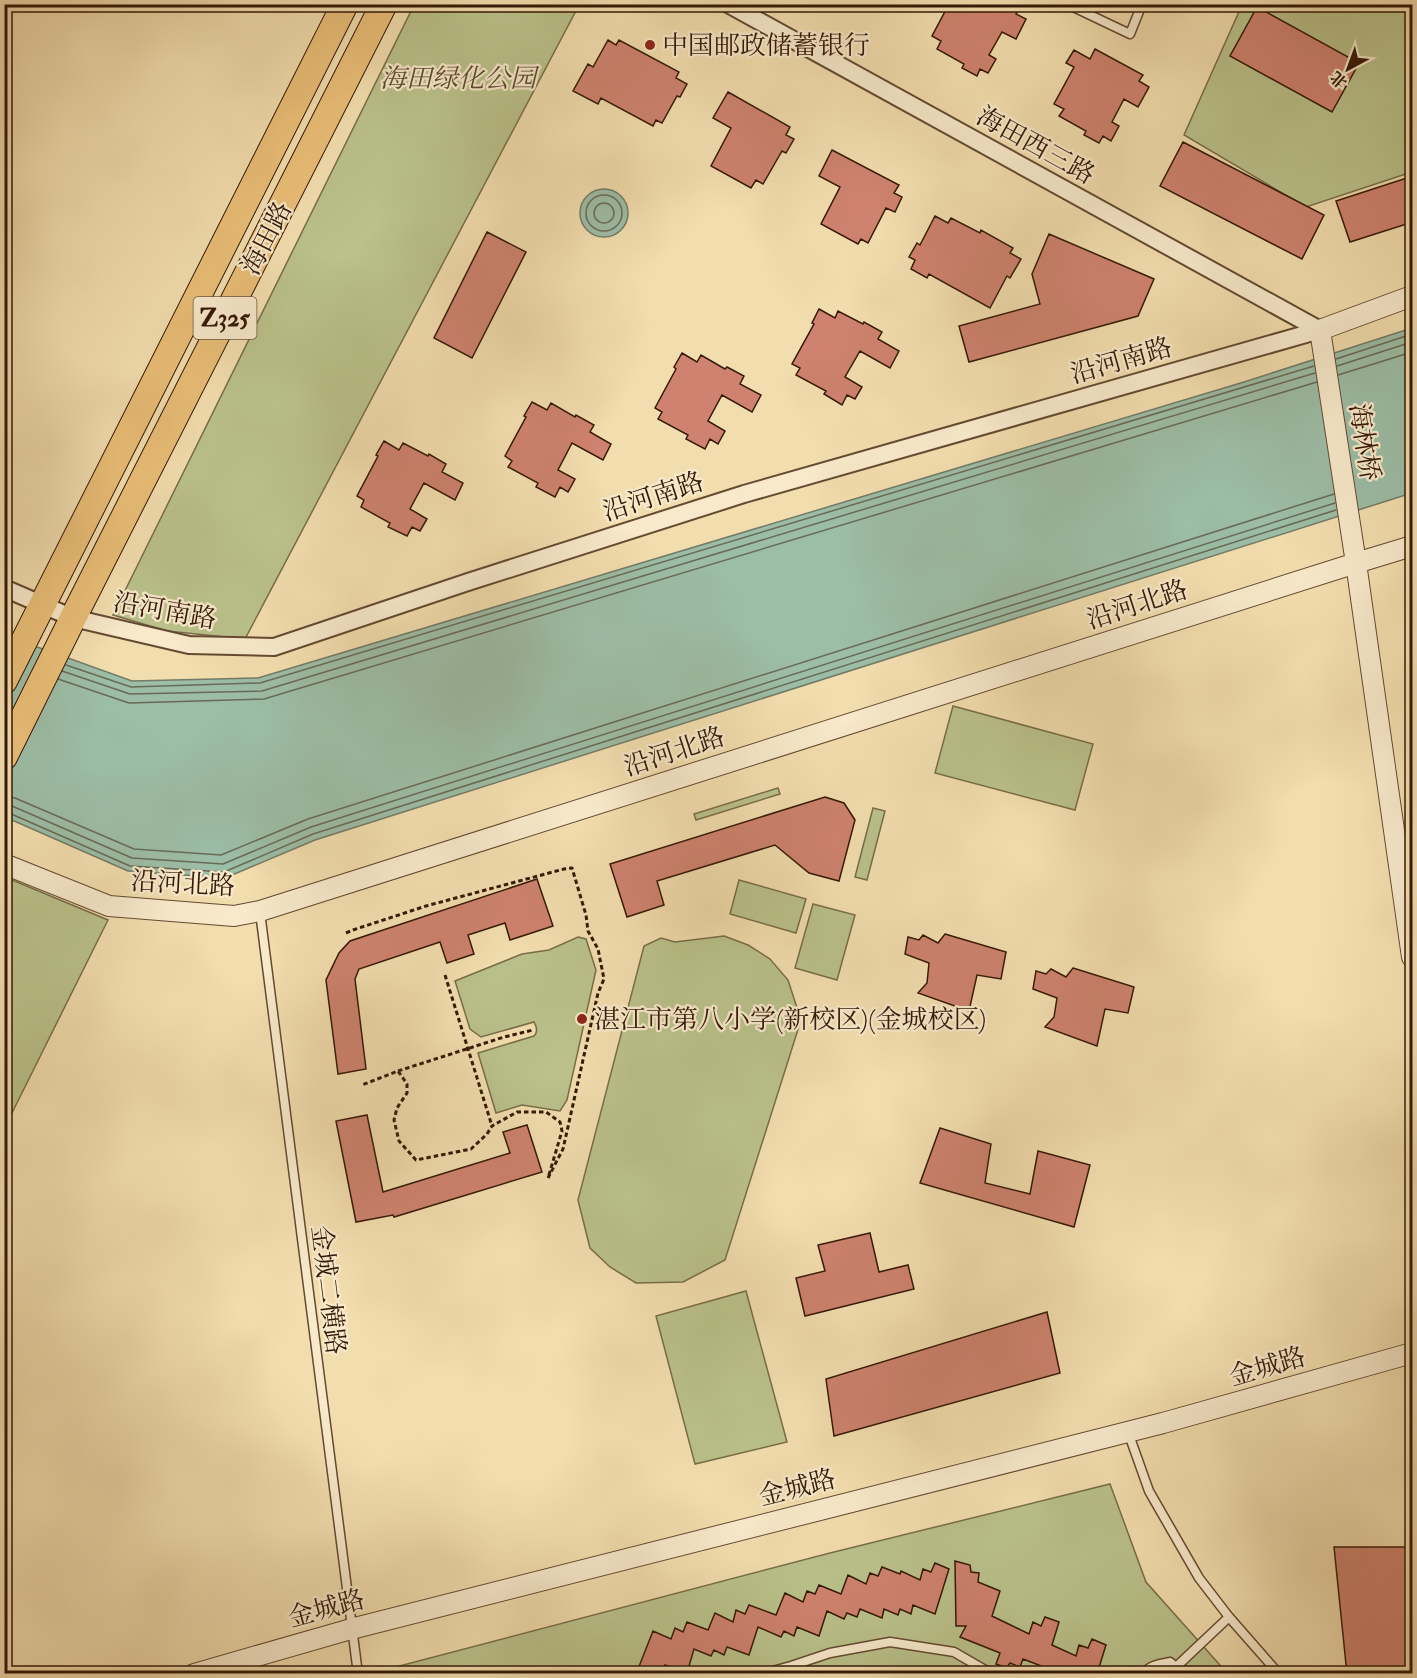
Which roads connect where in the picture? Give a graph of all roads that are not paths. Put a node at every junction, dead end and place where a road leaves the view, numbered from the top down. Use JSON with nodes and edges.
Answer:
{"nodes":[{"id":1,"x":345,"y":4,"type":"edge"},
{"id":2,"x":384,"y":4,"type":"edge"},
{"id":3,"x":728,"y":4,"type":"edge"},
{"id":4,"x":1067,"y":4,"type":"edge"},
{"id":5,"x":1142,"y":4,"type":"edge"},
{"id":6,"x":1413,"y":296,"type":"edge"},
{"id":7,"x":1320,"y":330,"type":"junction"},
{"id":8,"x":1413,"y":546,"type":"edge"},
{"id":9,"x":1356,"y":563,"type":"junction"},
{"id":10,"x":4,"y":588,"type":"edge"},
{"id":11,"x":36,"y":616,"type":"junction"},
{"id":12,"x":70,"y":625,"type":"junction"},
{"id":13,"x":4,"y":681,"type":"edge"},
{"id":14,"x":4,"y":757,"type":"edge"},
{"id":15,"x":4,"y":864,"type":"edge"},
{"id":16,"x":260,"y":911,"type":"junction"},
{"id":17,"x":1413,"y":957,"type":"edge"},
{"id":18,"x":1413,"y":1353,"type":"edge"},
{"id":19,"x":1128,"y":1431,"type":"junction"},
{"id":20,"x":1229,"y":1617,"type":"junction"},
{"id":21,"x":351,"y":1629,"type":"junction"},
{"id":22,"x":1176,"y":1667,"type":"junction"},
{"id":23,"x":194,"y":1674,"type":"edge"},
{"id":24,"x":358,"y":1674,"type":"edge"},
{"id":25,"x":762,"y":1674,"type":"edge"},
{"id":26,"x":992,"y":1674,"type":"edge"},
{"id":27,"x":1143,"y":1674,"type":"edge"},
{"id":28,"x":1167,"y":1674,"type":"edge"},
{"id":29,"x":1279,"y":1674,"type":"edge"}],
"edges":[{"from":1,"to":11,"type":"main road","name":"海田路","number":"Z325"},
{"from":2,"to":12,"type":"main road","name":"海田路","number":"Z325"},
{"from":3,"to":7,"type":"street","name":"海田西三路"},
{"from":4,"to":5,"type":"lane"},
{"from":6,"to":7,"type":"street"},
{"from":7,"to":9,"type":"street","name":"海林桥"},
{"from":7,"to":12,"type":"street","name":"沿河南路"},
{"from":8,"to":9,"type":"street","name":"沿河北路"},
{"from":9,"to":16,"type":"street","name":"沿河北路"},
{"from":9,"to":17,"type":"street","name":"海林桥"},
{"from":10,"to":11,"type":"street","name":"沿河南路"},
{"from":11,"to":12,"type":"street","name":"沿河南路"},
{"from":11,"to":13,"type":"main road","number":"Z325"},
{"from":12,"to":14,"type":"main road","number":"Z325"},
{"from":15,"to":16,"type":"street","name":"沿河北路"},
{"from":16,"to":21,"type":"lane","name":"金城二横路"},
{"from":18,"to":19,"type":"street","name":"金城路"},
{"from":19,"to":20,"type":"lane"},
{"from":19,"to":21,"type":"street","name":"金城路"},
{"from":20,"to":22,"type":"lane"},
{"from":20,"to":29,"type":"lane"},
{"from":21,"to":23,"type":"street","name":"金城路"},
{"from":21,"to":24,"type":"lane","name":"金城二横路"},
{"from":22,"to":27,"type":"lane"},
{"from":22,"to":28,"type":"lane"},
{"from":25,"to":26,"type":"lane"}]}
